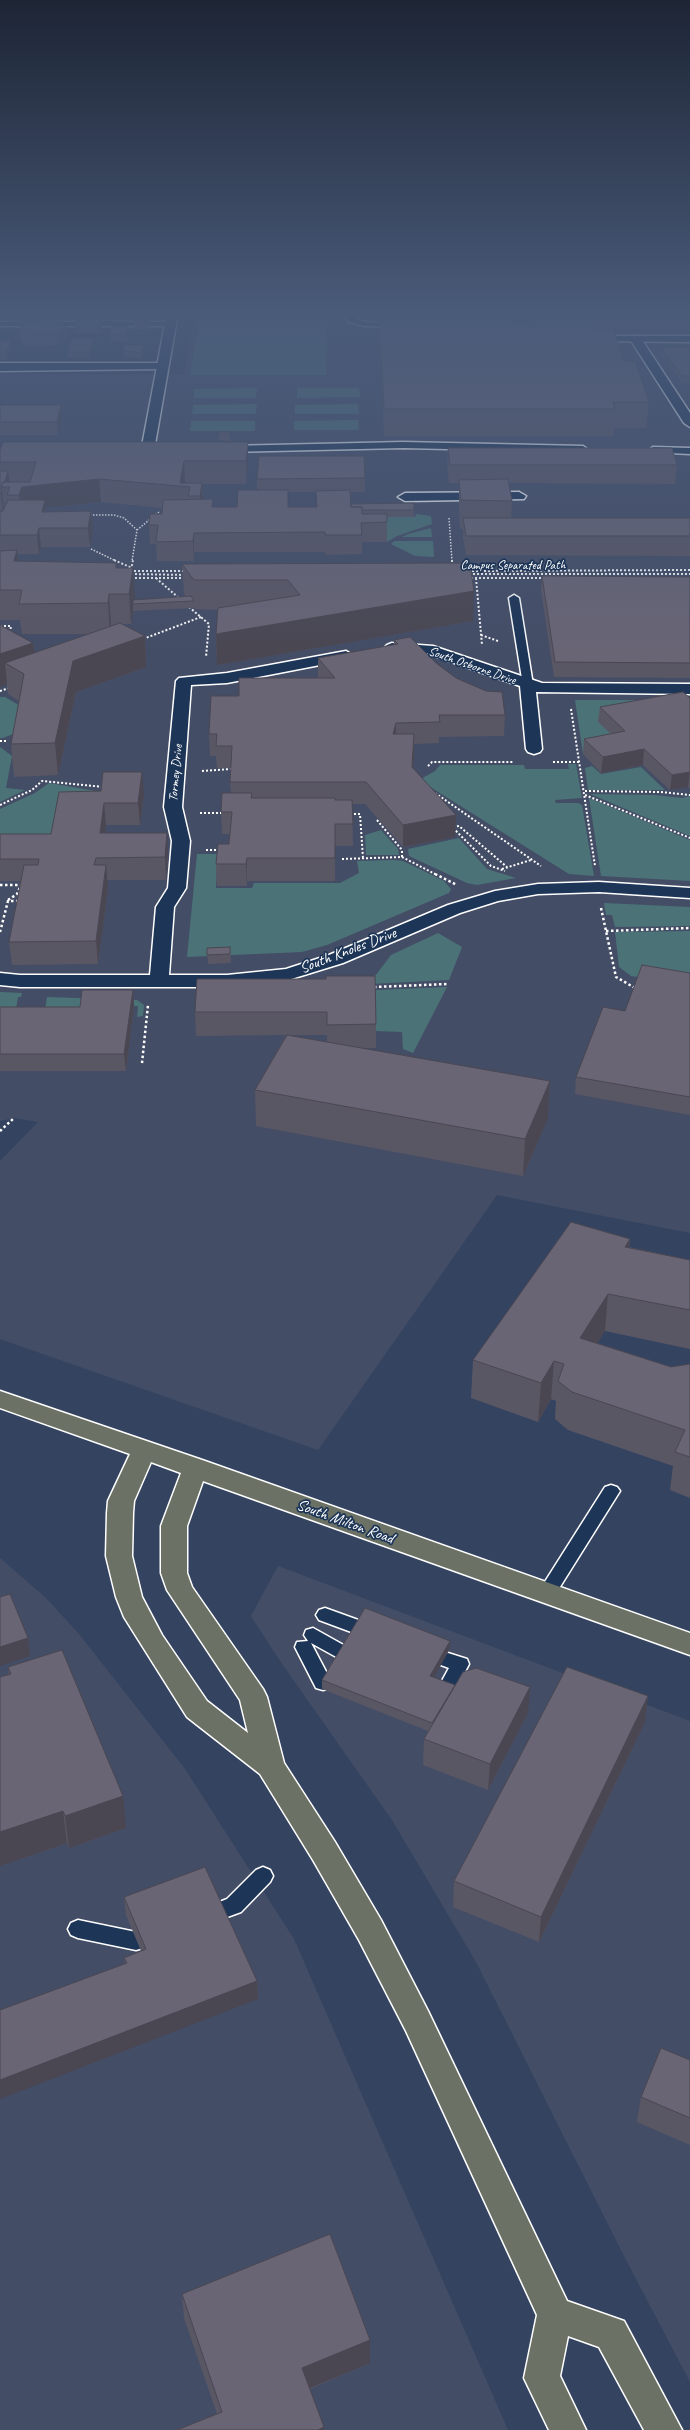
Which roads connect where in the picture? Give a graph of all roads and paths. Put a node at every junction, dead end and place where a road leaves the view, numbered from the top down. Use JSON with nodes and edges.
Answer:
{"nodes":[{"id":1,"x":156,"y":426,"type":"edge"},
{"id":2,"x":221,"y":449,"type":"edge"},
{"id":3,"x":594,"y":449,"type":"edge"},
{"id":4,"x":116,"y":450,"type":"edge"},
{"id":5,"x":642,"y":450,"type":"edge"},
{"id":6,"x":690,"y":451,"type":"edge"},
{"id":7,"x":519,"y":496,"type":"dead end"},
{"id":8,"x":405,"y":497,"type":"dead end"},
{"id":9,"x":159,"y":512,"type":"edge"},
{"id":10,"x":85,"y":515,"type":"edge"},
{"id":11,"x":137,"y":530,"type":"junction"},
{"id":12,"x":91,"y":549,"type":"dead end"},
{"id":13,"x":131,"y":569,"type":"junction"},
{"id":14,"x":123,"y":570,"type":"edge"},
{"id":15,"x":690,"y":570,"type":"edge"},
{"id":16,"x":187,"y":571,"type":"edge"},
{"id":17,"x":467,"y":571,"type":"edge"},
{"id":18,"x":127,"y":574,"type":"edge"},
{"id":19,"x":189,"y":574,"type":"edge"},
{"id":20,"x":467,"y":574,"type":"edge"},
{"id":21,"x":690,"y":574,"type":"edge"},
{"id":22,"x":125,"y":578,"type":"edge"},
{"id":23,"x":156,"y":578,"type":"junction"},
{"id":24,"x":188,"y":578,"type":"edge"},
{"id":25,"x":468,"y":578,"type":"edge"},
{"id":26,"x":476,"y":578,"type":"junction"},
{"id":27,"x":546,"y":578,"type":"edge"},
{"id":28,"x":675,"y":578,"type":"edge"},
{"id":29,"x":690,"y":578,"type":"edge"},
{"id":30,"x":514,"y":598,"type":"dead end"},
{"id":31,"x":201,"y":617,"type":"junction"},
{"id":32,"x":0,"y":626,"type":"edge"},
{"id":33,"x":481,"y":635,"type":"junction"},
{"id":34,"x":9,"y":638,"type":"edge"},
{"id":35,"x":141,"y":640,"type":"dead end"},
{"id":36,"x":502,"y":643,"type":"dead end"},
{"id":37,"x":482,"y":647,"type":"dead end"},
{"id":38,"x":377,"y":651,"type":"edge"},
{"id":39,"x":362,"y":653,"type":"edge"},
{"id":40,"x":205,"y":680,"type":"junction"},
{"id":41,"x":528,"y":685,"type":"junction"},
{"id":42,"x":14,"y":686,"type":"dead end"},
{"id":43,"x":569,"y":689,"type":"junction"},
{"id":44,"x":690,"y":689,"type":"edge"},
{"id":45,"x":0,"y":692,"type":"edge"},
{"id":46,"x":0,"y":741,"type":"edge"},
{"id":47,"x":8,"y":741,"type":"dead end"},
{"id":48,"x":534,"y":749,"type":"dead end"},
{"id":49,"x":517,"y":762,"type":"dead end"},
{"id":50,"x":548,"y":762,"type":"dead end"},
{"id":51,"x":579,"y":762,"type":"junction"},
{"id":52,"x":428,"y":766,"type":"dead end"},
{"id":53,"x":231,"y":769,"type":"edge"},
{"id":54,"x":200,"y":772,"type":"dead end"},
{"id":55,"x":106,"y":787,"type":"edge"},
{"id":56,"x":429,"y":788,"type":"edge"},
{"id":57,"x":585,"y":793,"type":"junction"},
{"id":58,"x":690,"y":794,"type":"edge"},
{"id":59,"x":0,"y":805,"type":"edge"},
{"id":60,"x":197,"y":813,"type":"dead end"},
{"id":61,"x":228,"y":813,"type":"edge"},
{"id":62,"x":345,"y":814,"type":"edge"},
{"id":63,"x":377,"y":820,"type":"dead end"},
{"id":64,"x":452,"y":827,"type":"junction"},
{"id":65,"x":447,"y":828,"type":"edge"},
{"id":66,"x":690,"y":838,"type":"edge"},
{"id":67,"x":200,"y":850,"type":"dead end"},
{"id":68,"x":227,"y":850,"type":"edge"},
{"id":69,"x":402,"y":857,"type":"junction"},
{"id":70,"x":362,"y":858,"type":"junction"},
{"id":71,"x":342,"y":859,"type":"dead end"},
{"id":72,"x":531,"y":860,"type":"junction"},
{"id":73,"x":507,"y":867,"type":"junction"},
{"id":74,"x":544,"y":868,"type":"dead end"},
{"id":75,"x":501,"y":869,"type":"junction"},
{"id":76,"x":596,"y":870,"type":"dead end"},
{"id":77,"x":507,"y":871,"type":"dead end"},
{"id":78,"x":0,"y":885,"type":"edge"},
{"id":79,"x":21,"y":885,"type":"junction"},
{"id":80,"x":28,"y":885,"type":"edge"},
{"id":81,"x":459,"y":886,"type":"dead end"},
{"id":82,"x":690,"y":893,"type":"edge"},
{"id":83,"x":600,"y":900,"type":"dead end"},
{"id":84,"x":8,"y":901,"type":"junction"},
{"id":85,"x":21,"y":901,"type":"edge"},
{"id":86,"x":690,"y":928,"type":"edge"},
{"id":87,"x":606,"y":930,"type":"junction"},
{"id":88,"x":0,"y":932,"type":"edge"},
{"id":89,"x":0,"y":979,"type":"edge"},
{"id":90,"x":159,"y":980,"type":"junction"},
{"id":91,"x":637,"y":989,"type":"edge"},
{"id":92,"x":14,"y":1118,"type":"dead end"},
{"id":93,"x":0,"y":1131,"type":"edge"},
{"id":94,"x":0,"y":1399,"type":"edge"},
{"id":95,"x":144,"y":1450,"type":"junction"},
{"id":96,"x":196,"y":1467,"type":"junction"},
{"id":97,"x":611,"y":1491,"type":"dead end"},
{"id":98,"x":547,"y":1593,"type":"junction"},
{"id":99,"x":326,"y":1615,"type":"dead end"},
{"id":100,"x":354,"y":1626,"type":"edge"},
{"id":101,"x":690,"y":1644,"type":"edge"},
{"id":102,"x":340,"y":1652,"type":"edge"},
{"id":103,"x":448,"y":1660,"type":"dead end"},
{"id":104,"x":323,"y":1683,"type":"edge"},
{"id":105,"x":446,"y":1690,"type":"edge"},
{"id":106,"x":270,"y":1766,"type":"junction"},
{"id":107,"x":264,"y":1876,"type":"dead end"},
{"id":108,"x":219,"y":1911,"type":"edge"},
{"id":109,"x":78,"y":1930,"type":"dead end"},
{"id":110,"x":136,"y":1941,"type":"edge"},
{"id":111,"x":556,"y":2314,"type":"junction"},
{"id":112,"x":568,"y":2430,"type":"edge"},
{"id":113,"x":664,"y":2430,"type":"edge"}],
"edges":[{"from":1,"to":4,"type":"street"},
{"from":2,"to":3,"type":"lane"},
{"from":5,"to":6,"type":"lane"},
{"from":7,"to":8,"type":"street"},
{"from":9,"to":11,"type":"path"},
{"from":10,"to":11,"type":"path"},
{"from":11,"to":13,"type":"path"},
{"from":12,"to":13,"type":"path"},
{"from":13,"to":14,"type":"path"},
{"from":13,"to":16,"type":"path"},
{"from":15,"to":17,"type":"path"},
{"from":18,"to":19,"type":"path"},
{"from":20,"to":21,"type":"path","name":"Campus Separated Path"},
{"from":22,"to":23,"type":"path"},
{"from":23,"to":24,"type":"path"},
{"from":23,"to":31,"type":"path"},
{"from":25,"to":26,"type":"path"},
{"from":26,"to":27,"type":"path"},
{"from":26,"to":33,"type":"path"},
{"from":28,"to":29,"type":"path"},
{"from":30,"to":41,"type":"lane"},
{"from":31,"to":35,"type":"path"},
{"from":31,"to":40,"type":"path"},
{"from":32,"to":34,"type":"path"},
{"from":33,"to":36,"type":"path"},
{"from":33,"to":37,"type":"path"},
{"from":38,"to":41,"type":"street","name":"South Osborne Drive"},
{"from":39,"to":40,"type":"street"},
{"from":40,"to":90,"type":"street","name":"Tormey Drive"},
{"from":41,"to":43,"type":"street","name":"South Osborne Drive"},
{"from":41,"to":48,"type":"street"},
{"from":42,"to":45,"type":"path"},
{"from":43,"to":44,"type":"street","name":"South Osborne Drive"},
{"from":43,"to":51,"type":"path"},
{"from":46,"to":47,"type":"path"},
{"from":49,"to":52,"type":"path"},
{"from":50,"to":51,"type":"path"},
{"from":51,"to":57,"type":"path"},
{"from":53,"to":54,"type":"path"},
{"from":55,"to":59,"type":"path"},
{"from":56,"to":72,"type":"path"},
{"from":57,"to":58,"type":"path"},
{"from":57,"to":66,"type":"path"},
{"from":57,"to":76,"type":"path"},
{"from":60,"to":61,"type":"path"},
{"from":62,"to":70,"type":"path"},
{"from":63,"to":69,"type":"path"},
{"from":64,"to":65,"type":"path"},
{"from":64,"to":73,"type":"path"},
{"from":64,"to":75,"type":"path"},
{"from":67,"to":68,"type":"path"},
{"from":69,"to":70,"type":"path"},
{"from":69,"to":81,"type":"path"},
{"from":70,"to":71,"type":"path"},
{"from":72,"to":73,"type":"path"},
{"from":72,"to":74,"type":"path"},
{"from":73,"to":75,"type":"path"},
{"from":75,"to":77,"type":"path"},
{"from":78,"to":79,"type":"path"},
{"from":79,"to":80,"type":"path"},
{"from":79,"to":84,"type":"path"},
{"from":82,"to":90,"type":"street","name":"South Knoles Drive"},
{"from":83,"to":87,"type":"path"},
{"from":84,"to":85,"type":"path"},
{"from":84,"to":88,"type":"path"},
{"from":86,"to":87,"type":"path"},
{"from":87,"to":91,"type":"path"},
{"from":89,"to":90,"type":"street","name":"South Knoles Drive"},
{"from":92,"to":93,"type":"path"},
{"from":94,"to":95,"type":"main road","name":"South Milton Road"},
{"from":95,"to":96,"type":"main road","name":"South Milton Road"},
{"from":95,"to":106,"type":"main road"},
{"from":96,"to":98,"type":"main road","name":"South Milton Road"},
{"from":96,"to":106,"type":"main road"},
{"from":97,"to":98,"type":"lane"},
{"from":98,"to":101,"type":"main road","name":"South Milton Road"},
{"from":99,"to":100,"type":"lane"},
{"from":102,"to":104,"type":"lane"},
{"from":103,"to":105,"type":"lane"},
{"from":106,"to":111,"type":"main road"},
{"from":107,"to":108,"type":"lane"},
{"from":109,"to":110,"type":"lane"},
{"from":111,"to":112,"type":"main road"},
{"from":111,"to":113,"type":"main road"}]}
